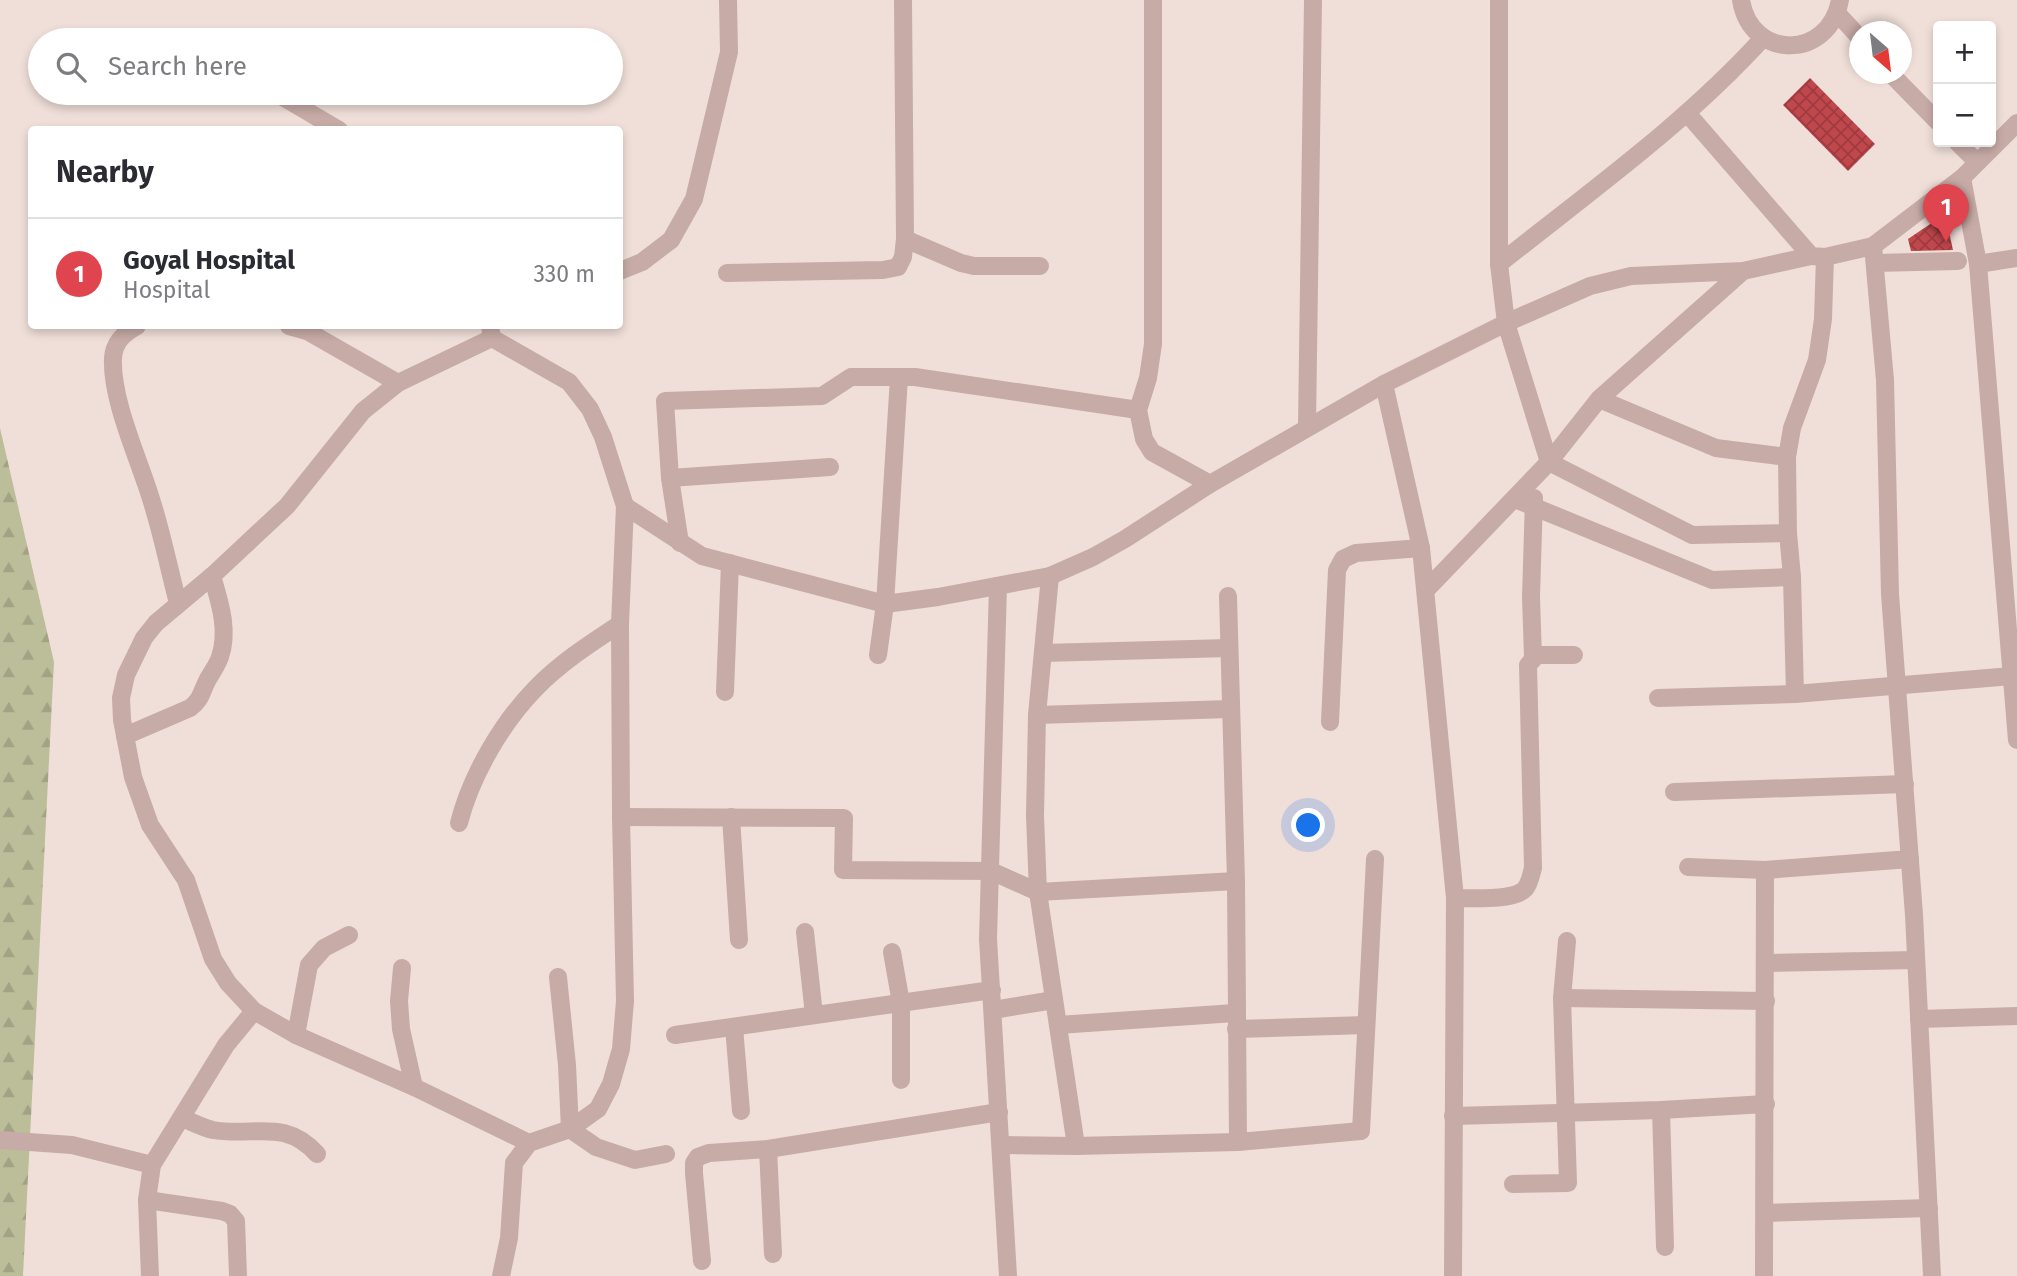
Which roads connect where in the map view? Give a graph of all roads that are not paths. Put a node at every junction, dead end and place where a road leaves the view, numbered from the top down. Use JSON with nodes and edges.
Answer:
{"nodes":[{"id":1,"x":728,"y":0,"type":"edge"},
{"id":2,"x":903,"y":0,"type":"edge"},
{"id":3,"x":1153,"y":0,"type":"edge"},
{"id":4,"x":1313,"y":0,"type":"edge"},
{"id":5,"x":1499,"y":0,"type":"edge"},
{"id":6,"x":1741,"y":0,"type":"edge"},
{"id":7,"x":1839,"y":6,"type":"edge"},
{"id":8,"x":1849,"y":21,"type":"edge"},
{"id":9,"x":1763,"y":38,"type":"junction"},
{"id":10,"x":1901,"y":84,"type":"edge"},
{"id":11,"x":296,"y":105,"type":"edge"},
{"id":12,"x":1687,"y":113,"type":"junction"},
{"id":13,"x":1933,"y":117,"type":"edge"},
{"id":14,"x":2017,"y":123,"type":"edge"},
{"id":15,"x":332,"y":126,"type":"edge"},
{"id":16,"x":1962,"y":147,"type":"edge"},
{"id":17,"x":1977,"y":162,"type":"junction"},
{"id":18,"x":1962,"y":178,"type":"junction"},
{"id":19,"x":905,"y":239,"type":"junction"},
{"id":20,"x":1874,"y":255,"type":"junction"},
{"id":21,"x":1818,"y":256,"type":"junction"},
{"id":22,"x":2017,"y":258,"type":"edge"},
{"id":23,"x":1958,"y":261,"type":"dead end"},
{"id":24,"x":1499,"y":264,"type":"junction"},
{"id":25,"x":1978,"y":264,"type":"junction"},
{"id":26,"x":1040,"y":266,"type":"dead end"},
{"id":27,"x":623,"y":270,"type":"edge"},
{"id":28,"x":1743,"y":271,"type":"junction"},
{"id":29,"x":727,"y":273,"type":"dead end"},
{"id":30,"x":1506,"y":323,"type":"junction"},
{"id":31,"x":132,"y":329,"type":"edge"},
{"id":32,"x":300,"y":329,"type":"edge"},
{"id":33,"x":491,"y":332,"type":"edge"},
{"id":34,"x":899,"y":377,"type":"junction"},
{"id":35,"x":398,"y":383,"type":"junction"},
{"id":36,"x":1384,"y":384,"type":"junction"},
{"id":37,"x":1599,"y":399,"type":"junction"},
{"id":38,"x":1138,"y":410,"type":"junction"},
{"id":39,"x":1307,"y":426,"type":"junction"},
{"id":40,"x":1787,"y":457,"type":"junction"},
{"id":41,"x":1549,"y":462,"type":"junction"},
{"id":42,"x":830,"y":467,"type":"dead end"},
{"id":43,"x":670,"y":478,"type":"junction"},
{"id":44,"x":1534,"y":478,"type":"junction"},
{"id":45,"x":1210,"y":484,"type":"junction"},
{"id":46,"x":1515,"y":499,"type":"junction"},
{"id":47,"x":625,"y":506,"type":"junction"},
{"id":48,"x":1534,"y":507,"type":"junction"},
{"id":49,"x":1787,"y":533,"type":"junction"},
{"id":50,"x":680,"y":543,"type":"junction"},
{"id":51,"x":1421,"y":548,"type":"junction"},
{"id":52,"x":730,"y":564,"type":"junction"},
{"id":53,"x":212,"y":576,"type":"junction"},
{"id":54,"x":1050,"y":576,"type":"junction"},
{"id":55,"x":1792,"y":577,"type":"junction"},
{"id":56,"x":998,"y":586,"type":"junction"},
{"id":57,"x":1426,"y":590,"type":"junction"},
{"id":58,"x":1228,"y":596,"type":"dead end"},
{"id":59,"x":178,"y":603,"type":"junction"},
{"id":60,"x":885,"y":604,"type":"junction"},
{"id":61,"x":620,"y":624,"type":"junction"},
{"id":62,"x":1229,"y":648,"type":"junction"},
{"id":63,"x":2013,"y":649,"type":"edge"},
{"id":64,"x":1043,"y":653,"type":"junction"},
{"id":65,"x":878,"y":655,"type":"dead end"},
{"id":66,"x":1574,"y":655,"type":"dead end"},
{"id":67,"x":1533,"y":659,"type":"junction"},
{"id":68,"x":2012,"y":676,"type":"junction"},
{"id":69,"x":1897,"y":685,"type":"junction"},
{"id":70,"x":725,"y":692,"type":"dead end"},
{"id":71,"x":1795,"y":694,"type":"junction"},
{"id":72,"x":1658,"y":698,"type":"dead end"},
{"id":73,"x":2016,"y":708,"type":"edge"},
{"id":74,"x":1230,"y":709,"type":"junction"},
{"id":75,"x":1037,"y":715,"type":"junction"},
{"id":76,"x":1330,"y":722,"type":"dead end"},
{"id":77,"x":125,"y":736,"type":"junction"},
{"id":78,"x":2017,"y":740,"type":"edge"},
{"id":79,"x":1905,"y":785,"type":"junction"},
{"id":80,"x":1674,"y":792,"type":"dead end"},
{"id":81,"x":621,"y":817,"type":"junction"},
{"id":82,"x":731,"y":817,"type":"junction"},
{"id":83,"x":459,"y":823,"type":"dead end"},
{"id":84,"x":1375,"y":859,"type":"dead end"},
{"id":85,"x":1910,"y":859,"type":"junction"},
{"id":86,"x":1688,"y":867,"type":"dead end"},
{"id":87,"x":1765,"y":870,"type":"junction"},
{"id":88,"x":990,"y":871,"type":"junction"},
{"id":89,"x":1236,"y":881,"type":"junction"},
{"id":90,"x":1038,"y":892,"type":"junction"},
{"id":91,"x":1455,"y":898,"type":"junction"},
{"id":92,"x":805,"y":932,"type":"dead end"},
{"id":93,"x":349,"y":936,"type":"dead end"},
{"id":94,"x":739,"y":940,"type":"dead end"},
{"id":95,"x":1567,"y":941,"type":"dead end"},
{"id":96,"x":892,"y":952,"type":"dead end"},
{"id":97,"x":1916,"y":960,"type":"junction"},
{"id":98,"x":1765,"y":963,"type":"junction"},
{"id":99,"x":402,"y":968,"type":"dead end"},
{"id":100,"x":558,"y":977,"type":"dead end"},
{"id":101,"x":992,"y":989,"type":"junction"},
{"id":102,"x":1562,"y":998,"type":"junction"},
{"id":103,"x":1054,"y":1000,"type":"junction"},
{"id":104,"x":1766,"y":1001,"type":"junction"},
{"id":105,"x":901,"y":1003,"type":"junction"},
{"id":106,"x":993,"y":1010,"type":"junction"},
{"id":107,"x":254,"y":1011,"type":"junction"},
{"id":108,"x":814,"y":1015,"type":"junction"},
{"id":109,"x":2017,"y":1016,"type":"edge"},
{"id":110,"x":1919,"y":1019,"type":"junction"},
{"id":111,"x":1236,"y":1021,"type":"junction"},
{"id":112,"x":1366,"y":1024,"type":"junction"},
{"id":113,"x":1058,"y":1026,"type":"junction"},
{"id":114,"x":734,"y":1027,"type":"junction"},
{"id":115,"x":296,"y":1035,"type":"junction"},
{"id":116,"x":675,"y":1035,"type":"dead end"},
{"id":117,"x":901,"y":1080,"type":"dead end"},
{"id":118,"x":414,"y":1087,"type":"junction"},
{"id":119,"x":1766,"y":1104,"type":"junction"},
{"id":120,"x":1661,"y":1110,"type":"junction"},
{"id":121,"x":741,"y":1111,"type":"dead end"},
{"id":122,"x":999,"y":1112,"type":"junction"},
{"id":123,"x":1565,"y":1112,"type":"junction"},
{"id":124,"x":1453,"y":1116,"type":"junction"},
{"id":125,"x":182,"y":1118,"type":"junction"},
{"id":126,"x":570,"y":1129,"type":"junction"},
{"id":127,"x":0,"y":1140,"type":"edge"},
{"id":128,"x":1238,"y":1142,"type":"junction"},
{"id":129,"x":529,"y":1143,"type":"junction"},
{"id":130,"x":1000,"y":1145,"type":"junction"},
{"id":131,"x":1076,"y":1146,"type":"junction"},
{"id":132,"x":768,"y":1149,"type":"junction"},
{"id":133,"x":317,"y":1154,"type":"dead end"},
{"id":134,"x":666,"y":1154,"type":"dead end"},
{"id":135,"x":152,"y":1165,"type":"junction"},
{"id":136,"x":1513,"y":1184,"type":"dead end"},
{"id":137,"x":146,"y":1200,"type":"junction"},
{"id":138,"x":1929,"y":1208,"type":"junction"},
{"id":139,"x":1765,"y":1213,"type":"junction"},
{"id":140,"x":1665,"y":1247,"type":"dead end"},
{"id":141,"x":773,"y":1254,"type":"dead end"},
{"id":142,"x":702,"y":1261,"type":"dead end"},
{"id":143,"x":150,"y":1276,"type":"edge"},
{"id":144,"x":238,"y":1276,"type":"edge"},
{"id":145,"x":502,"y":1276,"type":"edge"},
{"id":146,"x":1008,"y":1276,"type":"edge"},
{"id":147,"x":1453,"y":1276,"type":"edge"},
{"id":148,"x":1764,"y":1276,"type":"edge"},
{"id":149,"x":1932,"y":1276,"type":"edge"}],
"edges":[{"from":1,"to":27,"type":"street"},
{"from":2,"to":19,"type":"street"},
{"from":3,"to":38,"type":"street"},
{"from":4,"to":39,"type":"street"},
{"from":5,"to":24,"type":"street"},
{"from":6,"to":9,"type":"street"},
{"from":7,"to":8,"type":"street"},
{"from":7,"to":9,"type":"street"},
{"from":9,"to":12,"type":"street"},
{"from":10,"to":13,"type":"street"},
{"from":11,"to":15,"type":"street"},
{"from":12,"to":21,"type":"street"},
{"from":12,"to":24,"type":"street"},
{"from":14,"to":17,"type":"street"},
{"from":16,"to":17,"type":"street"},
{"from":17,"to":18,"type":"street"},
{"from":18,"to":20,"type":"street"},
{"from":18,"to":25,"type":"street"},
{"from":19,"to":26,"type":"street"},
{"from":19,"to":29,"type":"street"},
{"from":20,"to":21,"type":"street"},
{"from":20,"to":23,"type":"street"},
{"from":20,"to":69,"type":"street"},
{"from":21,"to":28,"type":"street"},
{"from":21,"to":40,"type":"street"},
{"from":22,"to":25,"type":"street"},
{"from":24,"to":30,"type":"street"},
{"from":25,"to":63,"type":"street"},
{"from":28,"to":30,"type":"street"},
{"from":28,"to":37,"type":"street"},
{"from":30,"to":36,"type":"street"},
{"from":30,"to":41,"type":"street"},
{"from":31,"to":59,"type":"street"},
{"from":32,"to":35,"type":"street"},
{"from":33,"to":35,"type":"street"},
{"from":33,"to":47,"type":"street"},
{"from":34,"to":38,"type":"street"},
{"from":34,"to":43,"type":"street"},
{"from":34,"to":60,"type":"street"},
{"from":35,"to":53,"type":"street"},
{"from":36,"to":39,"type":"street"},
{"from":36,"to":51,"type":"street"},
{"from":37,"to":40,"type":"street"},
{"from":37,"to":41,"type":"street"},
{"from":38,"to":45,"type":"street"},
{"from":39,"to":45,"type":"street"},
{"from":40,"to":49,"type":"street"},
{"from":41,"to":44,"type":"street"},
{"from":41,"to":49,"type":"street"},
{"from":42,"to":43,"type":"street"},
{"from":43,"to":50,"type":"street"},
{"from":44,"to":46,"type":"street"},
{"from":44,"to":48,"type":"street"},
{"from":45,"to":54,"type":"street"},
{"from":46,"to":48,"type":"street"},
{"from":46,"to":57,"type":"street"},
{"from":47,"to":50,"type":"street"},
{"from":47,"to":61,"type":"street"},
{"from":48,"to":55,"type":"street"},
{"from":48,"to":67,"type":"street"},
{"from":49,"to":55,"type":"street"},
{"from":50,"to":52,"type":"street"},
{"from":51,"to":57,"type":"street"},
{"from":51,"to":76,"type":"street"},
{"from":52,"to":60,"type":"street"},
{"from":52,"to":70,"type":"street"},
{"from":53,"to":59,"type":"street"},
{"from":53,"to":77,"type":"street"},
{"from":54,"to":56,"type":"street"},
{"from":54,"to":64,"type":"street"},
{"from":55,"to":71,"type":"street"},
{"from":56,"to":60,"type":"street"},
{"from":56,"to":88,"type":"street"},
{"from":57,"to":91,"type":"street"},
{"from":58,"to":62,"type":"street"},
{"from":59,"to":77,"type":"street"},
{"from":60,"to":65,"type":"street"},
{"from":61,"to":81,"type":"street"},
{"from":61,"to":83,"type":"street"},
{"from":62,"to":64,"type":"street"},
{"from":62,"to":74,"type":"street"},
{"from":63,"to":68,"type":"street"},
{"from":64,"to":75,"type":"street"},
{"from":66,"to":67,"type":"street"},
{"from":67,"to":91,"type":"street"},
{"from":68,"to":69,"type":"street"},
{"from":68,"to":73,"type":"street"},
{"from":69,"to":71,"type":"street"},
{"from":69,"to":79,"type":"street"},
{"from":71,"to":72,"type":"street"},
{"from":73,"to":78,"type":"street"},
{"from":74,"to":75,"type":"street"},
{"from":74,"to":89,"type":"street"},
{"from":75,"to":90,"type":"street"},
{"from":77,"to":107,"type":"street"},
{"from":79,"to":80,"type":"street"},
{"from":79,"to":85,"type":"street"},
{"from":81,"to":82,"type":"street"},
{"from":81,"to":126,"type":"street"},
{"from":82,"to":88,"type":"street"},
{"from":82,"to":94,"type":"street"},
{"from":84,"to":112,"type":"street"},
{"from":85,"to":87,"type":"street"},
{"from":85,"to":97,"type":"street"},
{"from":86,"to":87,"type":"street"},
{"from":87,"to":98,"type":"street"},
{"from":88,"to":90,"type":"street"},
{"from":88,"to":101,"type":"street"},
{"from":89,"to":90,"type":"street"},
{"from":89,"to":111,"type":"street"},
{"from":90,"to":103,"type":"street"},
{"from":91,"to":124,"type":"street"},
{"from":92,"to":108,"type":"street"},
{"from":93,"to":115,"type":"street"},
{"from":95,"to":102,"type":"street"},
{"from":96,"to":105,"type":"street"},
{"from":97,"to":98,"type":"street"},
{"from":97,"to":110,"type":"street"},
{"from":98,"to":104,"type":"street"},
{"from":99,"to":118,"type":"street"},
{"from":100,"to":126,"type":"street"},
{"from":101,"to":105,"type":"street"},
{"from":101,"to":106,"type":"street"},
{"from":102,"to":104,"type":"street"},
{"from":102,"to":123,"type":"street"},
{"from":103,"to":106,"type":"street"},
{"from":103,"to":113,"type":"street"},
{"from":104,"to":119,"type":"street"},
{"from":105,"to":108,"type":"street"},
{"from":105,"to":117,"type":"street"},
{"from":106,"to":122,"type":"street"},
{"from":107,"to":115,"type":"street"},
{"from":107,"to":125,"type":"street"},
{"from":108,"to":114,"type":"street"},
{"from":109,"to":110,"type":"street"},
{"from":110,"to":138,"type":"street"},
{"from":111,"to":112,"type":"street"},
{"from":111,"to":113,"type":"street"},
{"from":111,"to":128,"type":"street"},
{"from":112,"to":128,"type":"street"},
{"from":113,"to":131,"type":"street"},
{"from":114,"to":116,"type":"street"},
{"from":114,"to":121,"type":"street"},
{"from":115,"to":118,"type":"street"},
{"from":118,"to":129,"type":"street"},
{"from":119,"to":120,"type":"street"},
{"from":119,"to":139,"type":"street"},
{"from":120,"to":123,"type":"street"},
{"from":120,"to":140,"type":"street"},
{"from":122,"to":130,"type":"street"},
{"from":122,"to":132,"type":"street"},
{"from":123,"to":124,"type":"street"},
{"from":123,"to":136,"type":"street"},
{"from":124,"to":147,"type":"street"},
{"from":125,"to":133,"type":"street"},
{"from":125,"to":135,"type":"street"},
{"from":126,"to":129,"type":"street"},
{"from":126,"to":134,"type":"street"},
{"from":127,"to":135,"type":"street"},
{"from":128,"to":131,"type":"street"},
{"from":129,"to":145,"type":"street"},
{"from":130,"to":131,"type":"street"},
{"from":130,"to":146,"type":"street"},
{"from":132,"to":141,"type":"street"},
{"from":132,"to":142,"type":"street"},
{"from":135,"to":137,"type":"street"},
{"from":137,"to":143,"type":"street"},
{"from":137,"to":144,"type":"street"},
{"from":138,"to":139,"type":"street"},
{"from":138,"to":149,"type":"street"},
{"from":139,"to":148,"type":"street"}]}
